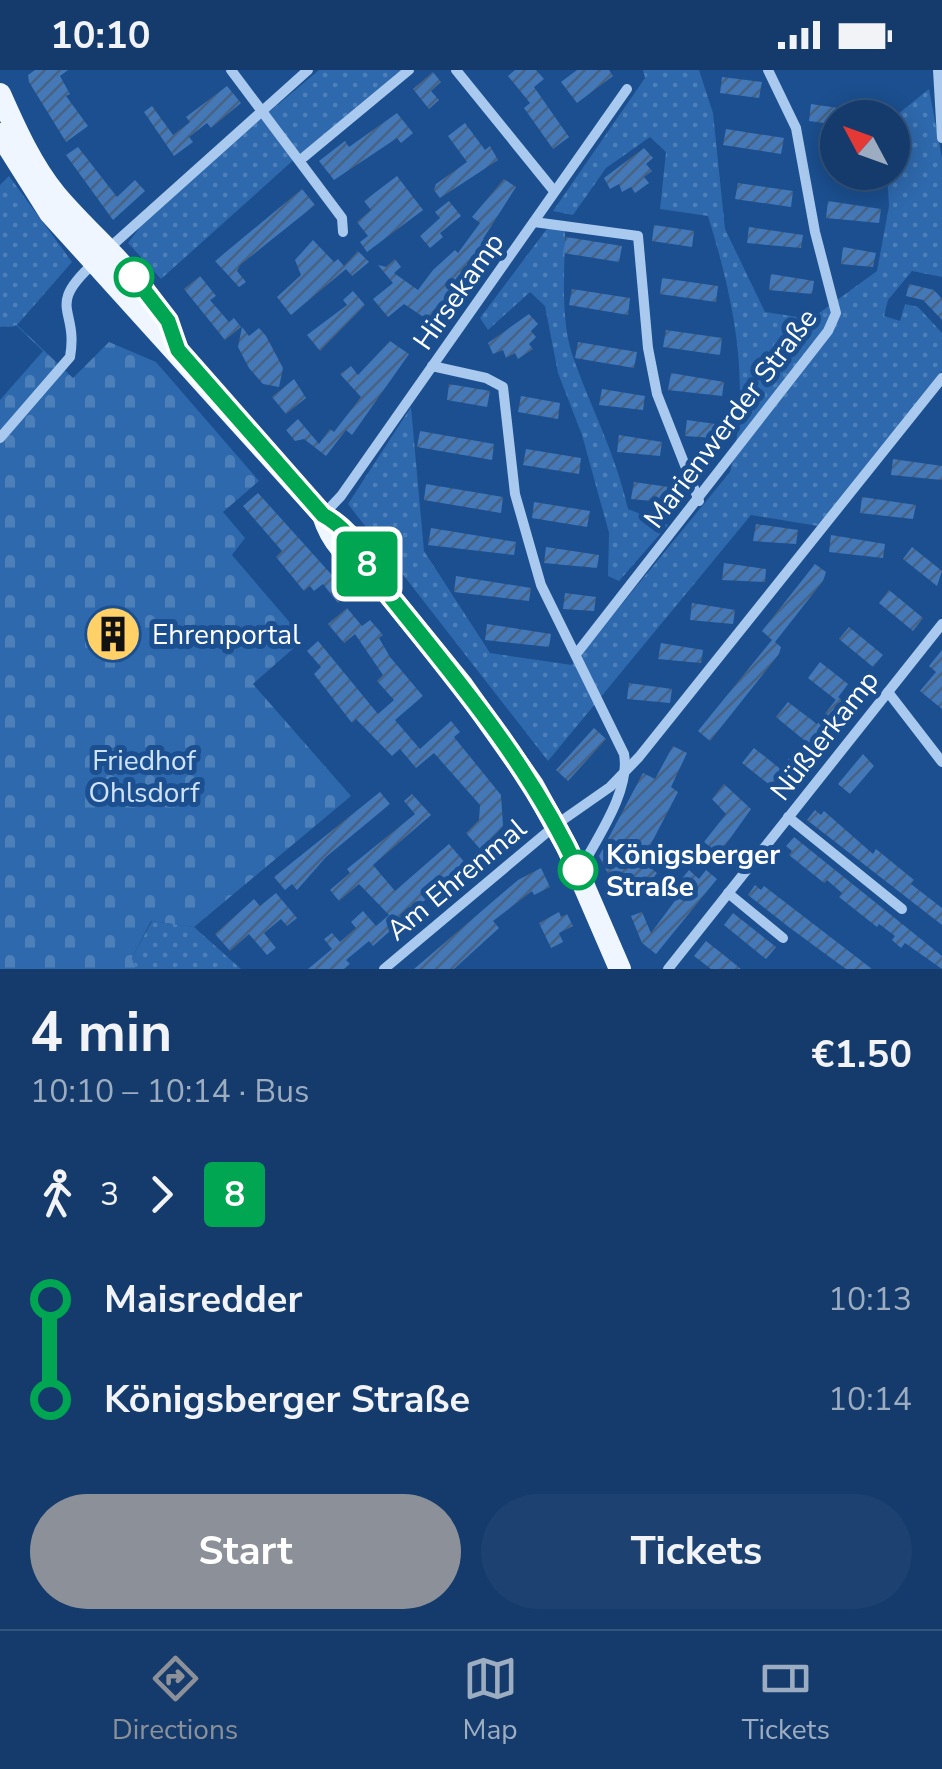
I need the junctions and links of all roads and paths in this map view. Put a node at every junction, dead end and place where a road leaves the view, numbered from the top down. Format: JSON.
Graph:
{"nodes":[{"id":1,"x":231,"y":70,"type":"edge"},
{"id":2,"x":308,"y":70,"type":"edge"},
{"id":3,"x":408,"y":70,"type":"edge"},
{"id":4,"x":456,"y":70,"type":"edge"},
{"id":5,"x":768,"y":70,"type":"edge"},
{"id":6,"x":938,"y":70,"type":"edge"},
{"id":7,"x":627,"y":90,"type":"dead end"},
{"id":8,"x":0,"y":94,"type":"edge"},
{"id":9,"x":260,"y":110,"type":"junction"},
{"id":10,"x":0,"y":134,"type":"edge"},
{"id":11,"x":942,"y":138,"type":"edge"},
{"id":12,"x":304,"y":157,"type":"dead end"},
{"id":13,"x":554,"y":190,"type":"junction"},
{"id":14,"x":534,"y":222,"type":"junction"},
{"id":15,"x":343,"y":232,"type":"dead end"},
{"id":16,"x":101,"y":256,"type":"junction"},
{"id":17,"x":432,"y":366,"type":"junction"},
{"id":18,"x":942,"y":378,"type":"edge"},
{"id":19,"x":0,"y":438,"type":"edge"},
{"id":20,"x":699,"y":502,"type":"junction"},
{"id":21,"x":323,"y":515,"type":"junction"},
{"id":22,"x":942,"y":624,"type":"edge"},
{"id":23,"x":577,"y":653,"type":"junction"},
{"id":24,"x":888,"y":692,"type":"junction"},
{"id":25,"x":942,"y":762,"type":"edge"},
{"id":26,"x":626,"y":772,"type":"junction"},
{"id":27,"x":788,"y":818,"type":"junction"},
{"id":28,"x":557,"y":824,"type":"junction"},
{"id":29,"x":579,"y":873,"type":"junction"},
{"id":30,"x":728,"y":893,"type":"junction"},
{"id":31,"x":902,"y":909,"type":"dead end"},
{"id":32,"x":783,"y":938,"type":"dead end"},
{"id":33,"x":384,"y":969,"type":"edge"},
{"id":34,"x":620,"y":969,"type":"edge"},
{"id":35,"x":668,"y":969,"type":"edge"}],
"edges":[{"from":1,"to":9,"type":"street"},
{"from":2,"to":9,"type":"street"},
{"from":3,"to":12,"type":"street"},
{"from":4,"to":13,"type":"street"},
{"from":5,"to":20,"type":"street","name":"Marienwerder Straße"},
{"from":6,"to":11,"type":"street"},
{"from":7,"to":13,"type":"street","name":"Hirsekamp"},
{"from":8,"to":16,"type":"main road"},
{"from":9,"to":15,"type":"street"},
{"from":9,"to":16,"type":"street"},
{"from":10,"to":16,"type":"main road"},
{"from":13,"to":14,"type":"street","name":"Hirsekamp"},
{"from":14,"to":17,"type":"street","name":"Hirsekamp"},
{"from":14,"to":20,"type":"street"},
{"from":16,"to":19,"type":"street"},
{"from":16,"to":21,"type":"main road"},
{"from":17,"to":21,"type":"street","name":"Hirsekamp"},
{"from":17,"to":23,"type":"street"},
{"from":18,"to":26,"type":"street"},
{"from":20,"to":23,"type":"street","name":"Marienwerder Straße"},
{"from":21,"to":28,"type":"main road"},
{"from":22,"to":24,"type":"street","name":"Nüßlerkamp"},
{"from":23,"to":26,"type":"street"},
{"from":24,"to":25,"type":"street"},
{"from":24,"to":27,"type":"street","name":"Nüßlerkamp"},
{"from":26,"to":28,"type":"street"},
{"from":26,"to":29,"type":"street"},
{"from":27,"to":30,"type":"street","name":"Nüßlerkamp"},
{"from":27,"to":31,"type":"street"},
{"from":28,"to":29,"type":"main road"},
{"from":28,"to":33,"type":"street","name":"Am Ehrenmal"},
{"from":29,"to":34,"type":"main road"},
{"from":30,"to":32,"type":"street"},
{"from":30,"to":35,"type":"street","name":"Nüßlerkamp"}]}
